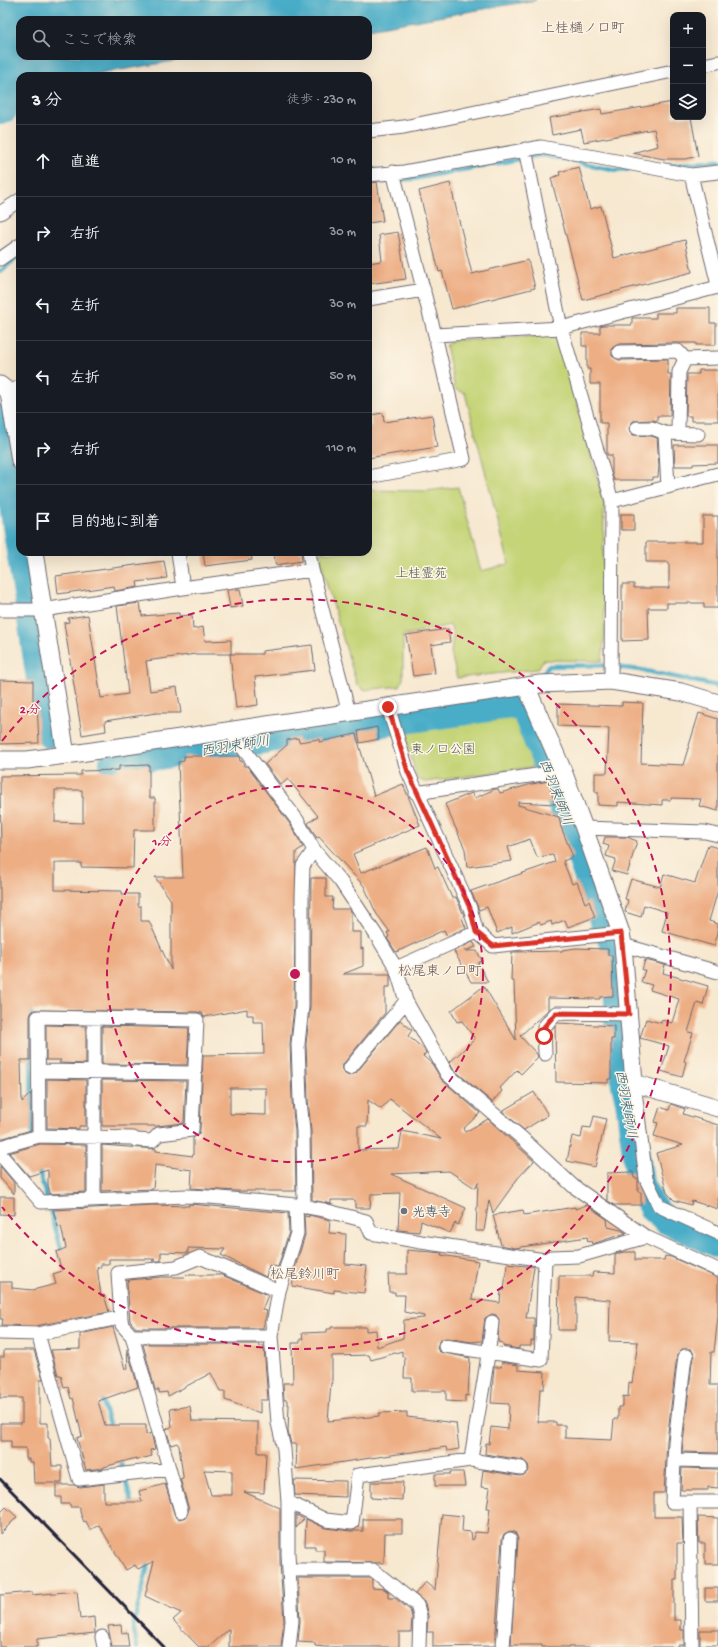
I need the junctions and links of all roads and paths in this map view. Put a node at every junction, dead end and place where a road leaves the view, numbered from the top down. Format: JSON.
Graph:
{"nodes":[{"id":1,"x":718,"y":62,"type":"edge"},
{"id":2,"x":706,"y":64,"type":"edge"},
{"id":3,"x":670,"y":72,"type":"edge"},
{"id":4,"x":372,"y":131,"type":"edge"},
{"id":5,"x":525,"y":149,"type":"junction"},
{"id":6,"x":393,"y":172,"type":"junction"},
{"id":7,"x":718,"y":172,"type":"edge"},
{"id":8,"x":372,"y":175,"type":"edge"},
{"id":9,"x":691,"y":175,"type":"junction"},
{"id":10,"x":16,"y":203,"type":"edge"},
{"id":11,"x":0,"y":213,"type":"edge"},
{"id":12,"x":16,"y":247,"type":"edge"},
{"id":13,"x":0,"y":259,"type":"edge"},
{"id":14,"x":718,"y":286,"type":"edge"},
{"id":15,"x":424,"y":290,"type":"junction"},
{"id":16,"x":372,"y":298,"type":"edge"},
{"id":17,"x":561,"y":328,"type":"junction"},
{"id":18,"x":435,"y":334,"type":"junction"},
{"id":19,"x":619,"y":352,"type":"dead end"},
{"id":20,"x":718,"y":358,"type":"edge"},
{"id":21,"x":684,"y":359,"type":"junction"},
{"id":22,"x":10,"y":388,"type":"edge"},
{"id":23,"x":637,"y":428,"type":"dead end"},
{"id":24,"x":16,"y":432,"type":"edge"},
{"id":25,"x":672,"y":433,"type":"junction"},
{"id":26,"x":698,"y":434,"type":"dead end"},
{"id":27,"x":718,"y":474,"type":"edge"},
{"id":28,"x":372,"y":476,"type":"edge"},
{"id":29,"x":668,"y":487,"type":"junction"},
{"id":30,"x":612,"y":501,"type":"junction"},
{"id":31,"x":34,"y":556,"type":"edge"},
{"id":32,"x":179,"y":556,"type":"edge"},
{"id":33,"x":310,"y":556,"type":"edge"},
{"id":34,"x":312,"y":570,"type":"junction"},
{"id":35,"x":184,"y":588,"type":"junction"},
{"id":36,"x":0,"y":610,"type":"edge"},
{"id":37,"x":33,"y":610,"type":"junction"},
{"id":38,"x":611,"y":672,"type":"junction"},
{"id":39,"x":526,"y":686,"type":"junction"},
{"id":40,"x":718,"y":703,"type":"edge"},
{"id":41,"x":349,"y":713,"type":"junction"},
{"id":42,"x":391,"y":717,"type":"junction"},
{"id":43,"x":237,"y":740,"type":"junction"},
{"id":44,"x":66,"y":755,"type":"junction"},
{"id":45,"x":0,"y":760,"type":"edge"},
{"id":46,"x":555,"y":772,"type":"junction"},
{"id":47,"x":416,"y":793,"type":"junction"},
{"id":48,"x":584,"y":828,"type":"junction"},
{"id":49,"x":718,"y":835,"type":"edge"},
{"id":50,"x":314,"y":850,"type":"junction"},
{"id":51,"x":476,"y":932,"type":"junction"},
{"id":52,"x":616,"y":936,"type":"junction"},
{"id":53,"x":396,"y":968,"type":"junction"},
{"id":54,"x":718,"y":972,"type":"edge"},
{"id":55,"x":406,"y":1001,"type":"junction"},
{"id":56,"x":622,"y":1014,"type":"junction"},
{"id":57,"x":94,"y":1019,"type":"junction"},
{"id":58,"x":545,"y":1054,"type":"dead end"},
{"id":59,"x":350,"y":1068,"type":"dead end"},
{"id":60,"x":39,"y":1071,"type":"junction"},
{"id":61,"x":94,"y":1071,"type":"junction"},
{"id":62,"x":194,"y":1073,"type":"junction"},
{"id":63,"x":634,"y":1083,"type":"junction"},
{"id":64,"x":718,"y":1108,"type":"edge"},
{"id":65,"x":39,"y":1136,"type":"junction"},
{"id":66,"x":95,"y":1136,"type":"junction"},
{"id":67,"x":0,"y":1147,"type":"edge"},
{"id":68,"x":0,"y":1154,"type":"edge"},
{"id":69,"x":94,"y":1199,"type":"junction"},
{"id":70,"x":300,"y":1206,"type":"junction"},
{"id":71,"x":718,"y":1233,"type":"edge"},
{"id":72,"x":646,"y":1237,"type":"junction"},
{"id":73,"x":545,"y":1260,"type":"junction"},
{"id":74,"x":718,"y":1270,"type":"edge"},
{"id":75,"x":279,"y":1291,"type":"junction"},
{"id":76,"x":121,"y":1319,"type":"junction"},
{"id":77,"x":492,"y":1322,"type":"dead end"},
{"id":78,"x":0,"y":1333,"type":"edge"},
{"id":79,"x":38,"y":1334,"type":"junction"},
{"id":80,"x":132,"y":1336,"type":"junction"},
{"id":81,"x":271,"y":1336,"type":"junction"},
{"id":82,"x":445,"y":1346,"type":"dead end"},
{"id":83,"x":489,"y":1352,"type":"junction"},
{"id":84,"x":687,"y":1356,"type":"dead end"},
{"id":85,"x":471,"y":1460,"type":"junction"},
{"id":86,"x":674,"y":1460,"type":"junction"},
{"id":87,"x":718,"y":1461,"type":"edge"},
{"id":88,"x":521,"y":1468,"type":"dead end"},
{"id":89,"x":169,"y":1469,"type":"junction"},
{"id":90,"x":288,"y":1502,"type":"junction"},
{"id":91,"x":690,"y":1502,"type":"junction"},
{"id":92,"x":718,"y":1502,"type":"edge"},
{"id":93,"x":181,"y":1511,"type":"dead end"},
{"id":94,"x":510,"y":1539,"type":"dead end"},
{"id":95,"x":290,"y":1570,"type":"junction"},
{"id":96,"x":289,"y":1647,"type":"edge"},
{"id":97,"x":419,"y":1647,"type":"edge"},
{"id":98,"x":503,"y":1647,"type":"edge"},
{"id":99,"x":692,"y":1647,"type":"edge"}],
"edges":[{"from":1,"to":2,"type":"street"},
{"from":3,"to":4,"type":"street"},
{"from":5,"to":6,"type":"street"},
{"from":5,"to":9,"type":"street"},
{"from":5,"to":17,"type":"street"},
{"from":6,"to":8,"type":"street"},
{"from":6,"to":15,"type":"street"},
{"from":7,"to":9,"type":"street"},
{"from":9,"to":14,"type":"street"},
{"from":10,"to":11,"type":"street"},
{"from":12,"to":13,"type":"street"},
{"from":14,"to":17,"type":"street"},
{"from":15,"to":16,"type":"street"},
{"from":15,"to":18,"type":"street"},
{"from":17,"to":18,"type":"street"},
{"from":17,"to":30,"type":"street"},
{"from":18,"to":28,"type":"street"},
{"from":19,"to":21,"type":"street"},
{"from":20,"to":21,"type":"street"},
{"from":21,"to":25,"type":"street"},
{"from":22,"to":24,"type":"street"},
{"from":23,"to":25,"type":"street"},
{"from":25,"to":26,"type":"street"},
{"from":25,"to":29,"type":"street"},
{"from":27,"to":29,"type":"street"},
{"from":29,"to":30,"type":"street"},
{"from":30,"to":38,"type":"street"},
{"from":31,"to":37,"type":"street"},
{"from":32,"to":35,"type":"street"},
{"from":33,"to":34,"type":"street"},
{"from":34,"to":35,"type":"street"},
{"from":34,"to":41,"type":"street"},
{"from":35,"to":37,"type":"street"},
{"from":36,"to":37,"type":"street"},
{"from":37,"to":44,"type":"street"},
{"from":38,"to":39,"type":"street"},
{"from":38,"to":40,"type":"street"},
{"from":39,"to":42,"type":"street"},
{"from":39,"to":46,"type":"street"},
{"from":41,"to":42,"type":"street"},
{"from":41,"to":43,"type":"street"},
{"from":42,"to":47,"type":"street"},
{"from":43,"to":44,"type":"street"},
{"from":43,"to":50,"type":"street"},
{"from":44,"to":45,"type":"street"},
{"from":46,"to":47,"type":"street"},
{"from":46,"to":48,"type":"street"},
{"from":47,"to":51,"type":"street"},
{"from":48,"to":49,"type":"street"},
{"from":48,"to":52,"type":"street"},
{"from":50,"to":53,"type":"street"},
{"from":50,"to":70,"type":"street"},
{"from":51,"to":52,"type":"street"},
{"from":51,"to":53,"type":"street"},
{"from":52,"to":54,"type":"street"},
{"from":52,"to":56,"type":"street"},
{"from":53,"to":55,"type":"street"},
{"from":55,"to":59,"type":"street"},
{"from":55,"to":72,"type":"street"},
{"from":56,"to":58,"type":"street"},
{"from":56,"to":63,"type":"street"},
{"from":57,"to":60,"type":"street"},
{"from":57,"to":61,"type":"street"},
{"from":57,"to":62,"type":"street"},
{"from":60,"to":61,"type":"street"},
{"from":60,"to":65,"type":"street"},
{"from":61,"to":62,"type":"street"},
{"from":61,"to":66,"type":"street"},
{"from":62,"to":66,"type":"street"},
{"from":63,"to":64,"type":"street"},
{"from":63,"to":71,"type":"street"},
{"from":65,"to":66,"type":"street"},
{"from":65,"to":67,"type":"street"},
{"from":66,"to":69,"type":"street"},
{"from":68,"to":69,"type":"street"},
{"from":69,"to":70,"type":"street"},
{"from":70,"to":73,"type":"street"},
{"from":70,"to":75,"type":"street"},
{"from":72,"to":73,"type":"street"},
{"from":72,"to":74,"type":"street"},
{"from":73,"to":83,"type":"street"},
{"from":75,"to":76,"type":"street"},
{"from":75,"to":81,"type":"street"},
{"from":76,"to":79,"type":"street"},
{"from":76,"to":80,"type":"street"},
{"from":77,"to":83,"type":"street"},
{"from":78,"to":79,"type":"street"},
{"from":79,"to":89,"type":"street"},
{"from":80,"to":81,"type":"street"},
{"from":80,"to":89,"type":"street"},
{"from":81,"to":90,"type":"street"},
{"from":82,"to":83,"type":"street"},
{"from":83,"to":85,"type":"street"},
{"from":84,"to":86,"type":"street"},
{"from":85,"to":88,"type":"street"},
{"from":85,"to":90,"type":"street"},
{"from":86,"to":87,"type":"street"},
{"from":86,"to":91,"type":"street"},
{"from":89,"to":93,"type":"street"},
{"from":90,"to":95,"type":"street"},
{"from":91,"to":92,"type":"street"},
{"from":91,"to":99,"type":"street"},
{"from":94,"to":98,"type":"street"},
{"from":95,"to":96,"type":"street"},
{"from":95,"to":97,"type":"street"}]}
